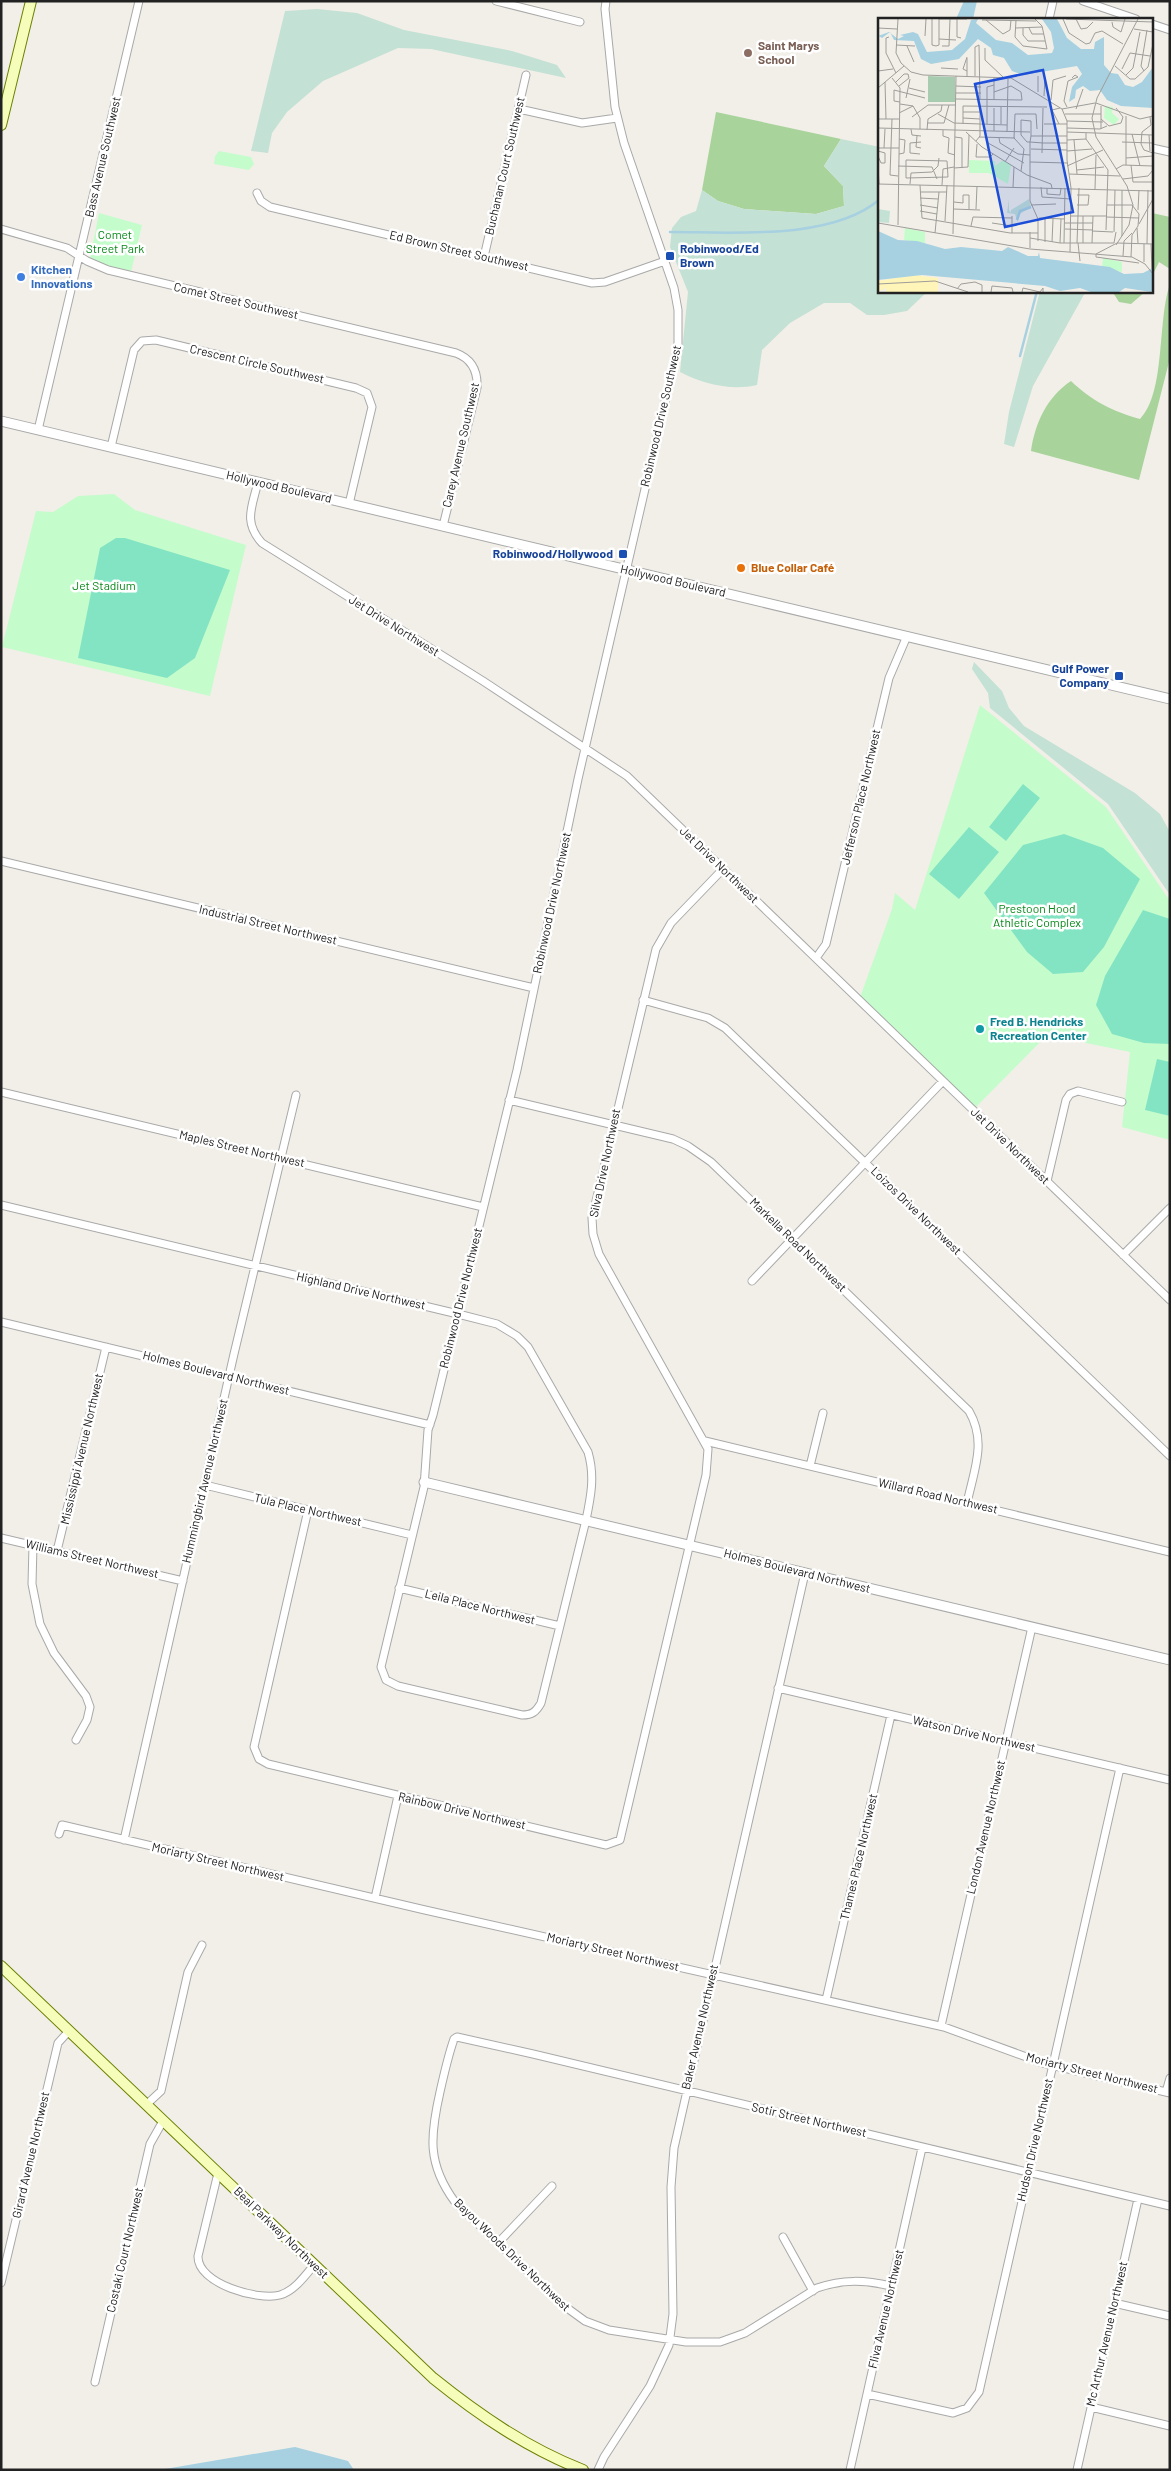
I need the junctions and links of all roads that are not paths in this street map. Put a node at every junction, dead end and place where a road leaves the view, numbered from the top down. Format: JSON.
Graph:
{"nodes":[{"id":1,"x":31,"y":1,"type":"edge"},
{"id":2,"x":140,"y":1,"type":"edge"},
{"id":3,"x":496,"y":1,"type":"edge"},
{"id":4,"x":606,"y":1,"type":"edge"},
{"id":5,"x":1053,"y":1,"type":"edge"},
{"id":6,"x":1083,"y":1,"type":"edge"},
{"id":7,"x":1049,"y":18,"type":"edge"},
{"id":8,"x":1133,"y":18,"type":"edge"},
{"id":9,"x":580,"y":22,"type":"dead end"},
{"id":10,"x":1154,"y":25,"type":"edge"},
{"id":11,"x":1170,"y":30,"type":"edge"},
{"id":12,"x":526,"y":75,"type":"dead end"},
{"id":13,"x":519,"y":108,"type":"junction"},
{"id":14,"x":617,"y":118,"type":"junction"},
{"id":15,"x":1,"y":125,"type":"edge"},
{"id":16,"x":1154,"y":148,"type":"edge"},
{"id":17,"x":1170,"y":152,"type":"edge"},
{"id":18,"x":257,"y":193,"type":"dead end"},
{"id":19,"x":1,"y":229,"type":"edge"},
{"id":20,"x":80,"y":256,"type":"junction"},
{"id":21,"x":484,"y":257,"type":"junction"},
{"id":22,"x":665,"y":260,"type":"junction"},
{"id":23,"x":473,"y":365,"type":"joint"},
{"id":24,"x":1,"y":421,"type":"edge"},
{"id":25,"x":38,"y":430,"type":"junction"},
{"id":26,"x":111,"y":447,"type":"junction"},
{"id":27,"x":258,"y":482,"type":"junction"},
{"id":28,"x":350,"y":504,"type":"junction"},
{"id":29,"x":443,"y":526,"type":"junction"},
{"id":30,"x":626,"y":570,"type":"junction"},
{"id":31,"x":907,"y":636,"type":"junction"},
{"id":32,"x":1170,"y":699,"type":"edge"},
{"id":33,"x":585,"y":747,"type":"junction"},
{"id":34,"x":1,"y":862,"type":"edge"},
{"id":35,"x":723,"y":868,"type":"junction"},
{"id":36,"x":816,"y":958,"type":"junction"},
{"id":37,"x":534,"y":988,"type":"junction"},
{"id":38,"x":643,"y":1000,"type":"junction"},
{"id":39,"x":943,"y":1081,"type":"junction"},
{"id":40,"x":1,"y":1092,"type":"edge"},
{"id":41,"x":296,"y":1094,"type":"dead end"},
{"id":42,"x":510,"y":1100,"type":"junction"},
{"id":43,"x":1122,"y":1102,"type":"dead end"},
{"id":44,"x":613,"y":1125,"type":"junction"},
{"id":45,"x":281,"y":1158,"type":"junction"},
{"id":46,"x":866,"y":1162,"type":"junction"},
{"id":47,"x":1047,"y":1181,"type":"junction"},
{"id":48,"x":1,"y":1205,"type":"edge"},
{"id":49,"x":483,"y":1207,"type":"junction"},
{"id":50,"x":1170,"y":1208,"type":"edge"},
{"id":51,"x":792,"y":1239,"type":"junction"},
{"id":52,"x":1123,"y":1255,"type":"junction"},
{"id":53,"x":255,"y":1266,"type":"junction"},
{"id":54,"x":752,"y":1281,"type":"dead end"},
{"id":55,"x":1170,"y":1300,"type":"edge"},
{"id":56,"x":458,"y":1314,"type":"junction"},
{"id":57,"x":1,"y":1322,"type":"edge"},
{"id":58,"x":106,"y":1347,"type":"junction"},
{"id":59,"x":229,"y":1376,"type":"junction"},
{"id":60,"x":823,"y":1414,"type":"dead end"},
{"id":61,"x":430,"y":1425,"type":"junction"},
{"id":62,"x":705,"y":1442,"type":"junction"},
{"id":63,"x":1170,"y":1456,"type":"edge"},
{"id":64,"x":810,"y":1466,"type":"junction"},
{"id":65,"x":424,"y":1482,"type":"junction"},
{"id":66,"x":204,"y":1485,"type":"junction"},
{"id":67,"x":967,"y":1503,"type":"junction"},
{"id":68,"x":308,"y":1510,"type":"junction"},
{"id":69,"x":586,"y":1520,"type":"junction"},
{"id":70,"x":412,"y":1535,"type":"junction"},
{"id":71,"x":1,"y":1538,"type":"edge"},
{"id":72,"x":33,"y":1545,"type":"junction"},
{"id":73,"x":689,"y":1545,"type":"junction"},
{"id":74,"x":57,"y":1551,"type":"junction"},
{"id":75,"x":1170,"y":1552,"type":"edge"},
{"id":76,"x":805,"y":1573,"type":"junction"},
{"id":77,"x":183,"y":1581,"type":"junction"},
{"id":78,"x":399,"y":1588,"type":"junction"},
{"id":79,"x":560,"y":1626,"type":"junction"},
{"id":80,"x":1032,"y":1628,"type":"junction"},
{"id":81,"x":1170,"y":1660,"type":"edge"},
{"id":82,"x":778,"y":1688,"type":"junction"},
{"id":83,"x":892,"y":1714,"type":"junction"},
{"id":84,"x":76,"y":1740,"type":"dead end"},
{"id":85,"x":1006,"y":1741,"type":"junction"},
{"id":86,"x":1120,"y":1768,"type":"junction"},
{"id":87,"x":1170,"y":1780,"type":"edge"},
{"id":88,"x":398,"y":1796,"type":"junction"},
{"id":89,"x":59,"y":1834,"type":"dead end"},
{"id":90,"x":124,"y":1840,"type":"junction"},
{"id":91,"x":375,"y":1898,"type":"junction"},
{"id":92,"x":202,"y":1946,"type":"dead end"},
{"id":93,"x":1,"y":1966,"type":"edge"},
{"id":94,"x":712,"y":1974,"type":"junction"},
{"id":95,"x":826,"y":2000,"type":"junction"},
{"id":96,"x":941,"y":2026,"type":"junction"},
{"id":97,"x":69,"y":2031,"type":"junction"},
{"id":98,"x":452,"y":2043,"type":"joint"},
{"id":99,"x":1052,"y":2065,"type":"junction"},
{"id":100,"x":1170,"y":2078,"type":"edge"},
{"id":101,"x":686,"y":2091,"type":"junction"},
{"id":102,"x":1168,"y":2093,"type":"edge"},
{"id":103,"x":146,"y":2105,"type":"junction"},
{"id":104,"x":163,"y":2121,"type":"junction"},
{"id":105,"x":922,"y":2148,"type":"junction"},
{"id":106,"x":218,"y":2173,"type":"junction"},
{"id":107,"x":1028,"y":2173,"type":"junction"},
{"id":108,"x":552,"y":2186,"type":"dead end"},
{"id":109,"x":1138,"y":2199,"type":"junction"},
{"id":110,"x":1170,"y":2206,"type":"edge"},
{"id":111,"x":783,"y":2237,"type":"dead end"},
{"id":112,"x":498,"y":2243,"type":"junction"},
{"id":113,"x":314,"y":2265,"type":"junction"},
{"id":114,"x":1,"y":2283,"type":"edge"},
{"id":115,"x":892,"y":2286,"type":"junction"},
{"id":116,"x":813,"y":2291,"type":"junction"},
{"id":117,"x":1114,"y":2303,"type":"junction"},
{"id":118,"x":1170,"y":2316,"type":"edge"},
{"id":119,"x":670,"y":2340,"type":"junction"},
{"id":120,"x":95,"y":2382,"type":"dead end"},
{"id":121,"x":867,"y":2394,"type":"junction"},
{"id":122,"x":1091,"y":2407,"type":"junction"},
{"id":123,"x":1170,"y":2426,"type":"edge"},
{"id":124,"x":583,"y":2470,"type":"edge"},
{"id":125,"x":598,"y":2470,"type":"edge"},
{"id":126,"x":850,"y":2470,"type":"edge"},
{"id":127,"x":1077,"y":2470,"type":"edge"}],
"edges":[{"from":1,"to":15,"type":"main road"},
{"from":2,"to":20,"type":"street","name":"Bass Avenue Southwest"},
{"from":3,"to":9,"type":"street"},
{"from":4,"to":14,"type":"street","name":"Robinwood Drive Southwest"},
{"from":5,"to":7,"type":"street"},
{"from":6,"to":8,"type":"street"},
{"from":10,"to":11,"type":"street"},
{"from":12,"to":13,"type":"street","name":"Buchanan Court Southwest"},
{"from":13,"to":14,"type":"street"},
{"from":13,"to":21,"type":"street","name":"Buchanan Court Southwest"},
{"from":14,"to":22,"type":"street","name":"Robinwood Drive Southwest"},
{"from":16,"to":17,"type":"street"},
{"from":18,"to":21,"type":"street","name":"Ed Brown Street Southwest"},
{"from":19,"to":20,"type":"street","name":"Comet Street Southwest"},
{"from":20,"to":23,"type":"street","name":"Comet Street Southwest"},
{"from":20,"to":25,"type":"street","name":"Bass Avenue Southwest"},
{"from":21,"to":22,"type":"street","name":"Ed Brown Street Southwest"},
{"from":22,"to":30,"type":"street","name":"Robinwood Drive Southwest"},
{"from":23,"to":29,"type":"street","name":"Carey Avenue Southwest"},
{"from":24,"to":25,"type":"street","name":"Hollywood Boulevard"},
{"from":25,"to":26,"type":"street","name":"Hollywood Boulevard"},
{"from":26,"to":27,"type":"street","name":"Hollywood Boulevard"},
{"from":26,"to":28,"type":"street","name":"Crescent Circle Southwest"},
{"from":27,"to":28,"type":"street","name":"Hollywood Boulevard"},
{"from":27,"to":33,"type":"street","name":"Jet Drive Northwest"},
{"from":28,"to":29,"type":"street","name":"Hollywood Boulevard"},
{"from":29,"to":30,"type":"street","name":"Hollywood Boulevard"},
{"from":30,"to":31,"type":"street","name":"Hollywood Boulevard"},
{"from":30,"to":33,"type":"street","name":"Robinwood Drive Northwest"},
{"from":31,"to":32,"type":"street","name":"Hollywood Boulevard"},
{"from":31,"to":36,"type":"street","name":"Jefferson Place Northwest"},
{"from":33,"to":35,"type":"street","name":"Jet Drive Northwest"},
{"from":33,"to":37,"type":"street","name":"Robinwood Drive Northwest"},
{"from":34,"to":37,"type":"street","name":"Industrial Street Northwest"},
{"from":35,"to":36,"type":"street","name":"Jet Drive Northwest"},
{"from":35,"to":38,"type":"street","name":"Silva Drive Northwest"},
{"from":36,"to":39,"type":"street","name":"Jet Drive Northwest"},
{"from":37,"to":42,"type":"street","name":"Robinwood Drive Northwest"},
{"from":38,"to":44,"type":"street","name":"Silva Drive Northwest"},
{"from":38,"to":46,"type":"street","name":"Loizos Drive Northwest"},
{"from":39,"to":46,"type":"street"},
{"from":39,"to":47,"type":"street","name":"Jet Drive Northwest"},
{"from":40,"to":45,"type":"street","name":"Maples Street Northwest"},
{"from":41,"to":45,"type":"street","name":"Hummingbird Avenue Northwest"},
{"from":42,"to":44,"type":"street","name":"Markella Road Northwest"},
{"from":42,"to":49,"type":"street","name":"Robinwood Drive Northwest"},
{"from":43,"to":47,"type":"street"},
{"from":44,"to":51,"type":"street","name":"Markella Road Northwest"},
{"from":44,"to":62,"type":"street","name":"Silva Drive Northwest"},
{"from":45,"to":49,"type":"street","name":"Maples Street Northwest"},
{"from":45,"to":53,"type":"street","name":"Hummingbird Avenue Northwest"},
{"from":46,"to":51,"type":"street"},
{"from":46,"to":63,"type":"street","name":"Loizos Drive Northwest"},
{"from":47,"to":52,"type":"street","name":"Jet Drive Northwest"},
{"from":48,"to":53,"type":"street","name":"Highland Drive Northwest"},
{"from":49,"to":56,"type":"street","name":"Robinwood Drive Northwest"},
{"from":50,"to":52,"type":"street"},
{"from":51,"to":54,"type":"street"},
{"from":51,"to":67,"type":"street","name":"Markella Road Northwest"},
{"from":52,"to":55,"type":"street","name":"Jet Drive Northwest"},
{"from":53,"to":56,"type":"street","name":"Highland Drive Northwest"},
{"from":53,"to":59,"type":"street","name":"Hummingbird Avenue Northwest"},
{"from":56,"to":61,"type":"street","name":"Robinwood Drive Northwest"},
{"from":56,"to":69,"type":"street","name":"Highland Drive Northwest"},
{"from":57,"to":58,"type":"street","name":"Holmes Boulevard Northwest"},
{"from":58,"to":59,"type":"street","name":"Holmes Boulevard Northwest"},
{"from":58,"to":74,"type":"street","name":"Mississippi Avenue Northwest"},
{"from":59,"to":61,"type":"street","name":"Holmes Boulevard Northwest"},
{"from":59,"to":66,"type":"street","name":"Hummingbird Avenue Northwest"},
{"from":60,"to":64,"type":"street"},
{"from":61,"to":65,"type":"street","name":"Robinwood Drive Northwest"},
{"from":62,"to":64,"type":"street","name":"Willard Road Northwest"},
{"from":62,"to":73,"type":"street","name":"Silva Drive Northwest"},
{"from":64,"to":67,"type":"street","name":"Willard Road Northwest"},
{"from":65,"to":69,"type":"street","name":"Holmes Boulevard Northwest"},
{"from":65,"to":70,"type":"street","name":"Robinwood Drive Northwest"},
{"from":66,"to":68,"type":"street","name":"Tula Place Northwest"},
{"from":66,"to":77,"type":"street","name":"Hummingbird Avenue Northwest"},
{"from":67,"to":75,"type":"street","name":"Willard Road Northwest"},
{"from":68,"to":70,"type":"street","name":"Tula Place Northwest"},
{"from":68,"to":88,"type":"street","name":"Rainbow Drive Northwest"},
{"from":69,"to":73,"type":"street","name":"Holmes Boulevard Northwest"},
{"from":69,"to":79,"type":"street","name":"Robinwood Drive Northwest"},
{"from":70,"to":78,"type":"street","name":"Robinwood Drive Northwest"},
{"from":71,"to":72,"type":"street","name":"Williams Street Northwest"},
{"from":72,"to":74,"type":"street","name":"Williams Street Northwest"},
{"from":72,"to":84,"type":"street"},
{"from":73,"to":76,"type":"street","name":"Holmes Boulevard Northwest"},
{"from":73,"to":88,"type":"street","name":"Rainbow Drive Northwest"},
{"from":74,"to":77,"type":"street","name":"Williams Street Northwest"},
{"from":76,"to":80,"type":"street","name":"Holmes Boulevard Northwest"},
{"from":76,"to":82,"type":"street","name":"Baker Avenue Northwest"},
{"from":77,"to":90,"type":"street","name":"Hummingbird Avenue Northwest"},
{"from":78,"to":79,"type":"street","name":"Leila Place Northwest"},
{"from":78,"to":79,"type":"street","name":"Robinwood Drive Northwest"},
{"from":80,"to":81,"type":"street","name":"Holmes Boulevard Northwest"},
{"from":80,"to":85,"type":"street","name":"London Avenue Northwest"},
{"from":82,"to":83,"type":"street","name":"Watson Drive Northwest"},
{"from":82,"to":94,"type":"street","name":"Baker Avenue Northwest"},
{"from":83,"to":85,"type":"street","name":"Watson Drive Northwest"},
{"from":83,"to":95,"type":"street","name":"Thames Place Northwest"},
{"from":85,"to":86,"type":"street","name":"Watson Drive Northwest"},
{"from":85,"to":96,"type":"street","name":"London Avenue Northwest"},
{"from":86,"to":87,"type":"street","name":"Watson Drive Northwest"},
{"from":86,"to":99,"type":"street","name":"Hudson Drive Northwest"},
{"from":88,"to":91,"type":"street"},
{"from":89,"to":90,"type":"street","name":"Moriarty Street Northwest"},
{"from":90,"to":91,"type":"street","name":"Moriarty Street Northwest"},
{"from":91,"to":94,"type":"street","name":"Moriarty Street Northwest"},
{"from":92,"to":103,"type":"street"},
{"from":93,"to":97,"type":"main road","name":"Beal Parkway Northwest"},
{"from":94,"to":95,"type":"street","name":"Moriarty Street Northwest"},
{"from":94,"to":101,"type":"street","name":"Baker Avenue Northwest"},
{"from":95,"to":96,"type":"street","name":"Moriarty Street Northwest"},
{"from":96,"to":99,"type":"street","name":"Moriarty Street Northwest"},
{"from":97,"to":103,"type":"main road","name":"Beal Parkway Northwest"},
{"from":97,"to":114,"type":"street","name":"Girard Avenue Northwest"},
{"from":98,"to":101,"type":"street","name":"Sotir Street Northwest"},
{"from":98,"to":112,"type":"street","name":"Bayou Woods Drive Northwest"},
{"from":99,"to":102,"type":"street","name":"Moriarty Street Northwest"},
{"from":99,"to":107,"type":"street","name":"Hudson Drive Northwest"},
{"from":100,"to":102,"type":"street"},
{"from":101,"to":105,"type":"street","name":"Sotir Street Northwest"},
{"from":101,"to":119,"type":"street","name":"Baker Avenue Northwest"},
{"from":103,"to":104,"type":"main road","name":"Beal Parkway Northwest"},
{"from":104,"to":106,"type":"main road","name":"Beal Parkway Northwest"},
{"from":104,"to":120,"type":"street","name":"Costaki Court Northwest"},
{"from":105,"to":107,"type":"street","name":"Sotir Street Northwest"},
{"from":105,"to":115,"type":"street","name":"Fliva Avenue Northwest"},
{"from":106,"to":113,"type":"main road","name":"Beal Parkway Northwest"},
{"from":106,"to":113,"type":"street"},
{"from":107,"to":109,"type":"street","name":"Sotir Street Northwest"},
{"from":107,"to":121,"type":"street","name":"Hudson Drive Northwest"},
{"from":108,"to":112,"type":"street"},
{"from":109,"to":110,"type":"street","name":"Sotir Street Northwest"},
{"from":109,"to":117,"type":"street","name":"Mc Arthur Avenue Northwest"},
{"from":111,"to":116,"type":"street"},
{"from":112,"to":119,"type":"street","name":"Bayou Woods Drive Northwest"},
{"from":113,"to":124,"type":"main road","name":"Beal Parkway Northwest"},
{"from":115,"to":116,"type":"street","name":"Bayou Woods Drive Northwest"},
{"from":115,"to":121,"type":"street","name":"Fliva Avenue Northwest"},
{"from":116,"to":119,"type":"street","name":"Bayou Woods Drive Northwest"},
{"from":117,"to":118,"type":"street"},
{"from":117,"to":122,"type":"street","name":"Mc Arthur Avenue Northwest"},
{"from":119,"to":125,"type":"street","name":"Baker Avenue Northwest"},
{"from":121,"to":126,"type":"street","name":"Fliva Avenue Northwest"},
{"from":122,"to":123,"type":"street"},
{"from":122,"to":127,"type":"street","name":"Mc Arthur Avenue Northwest"}]}
